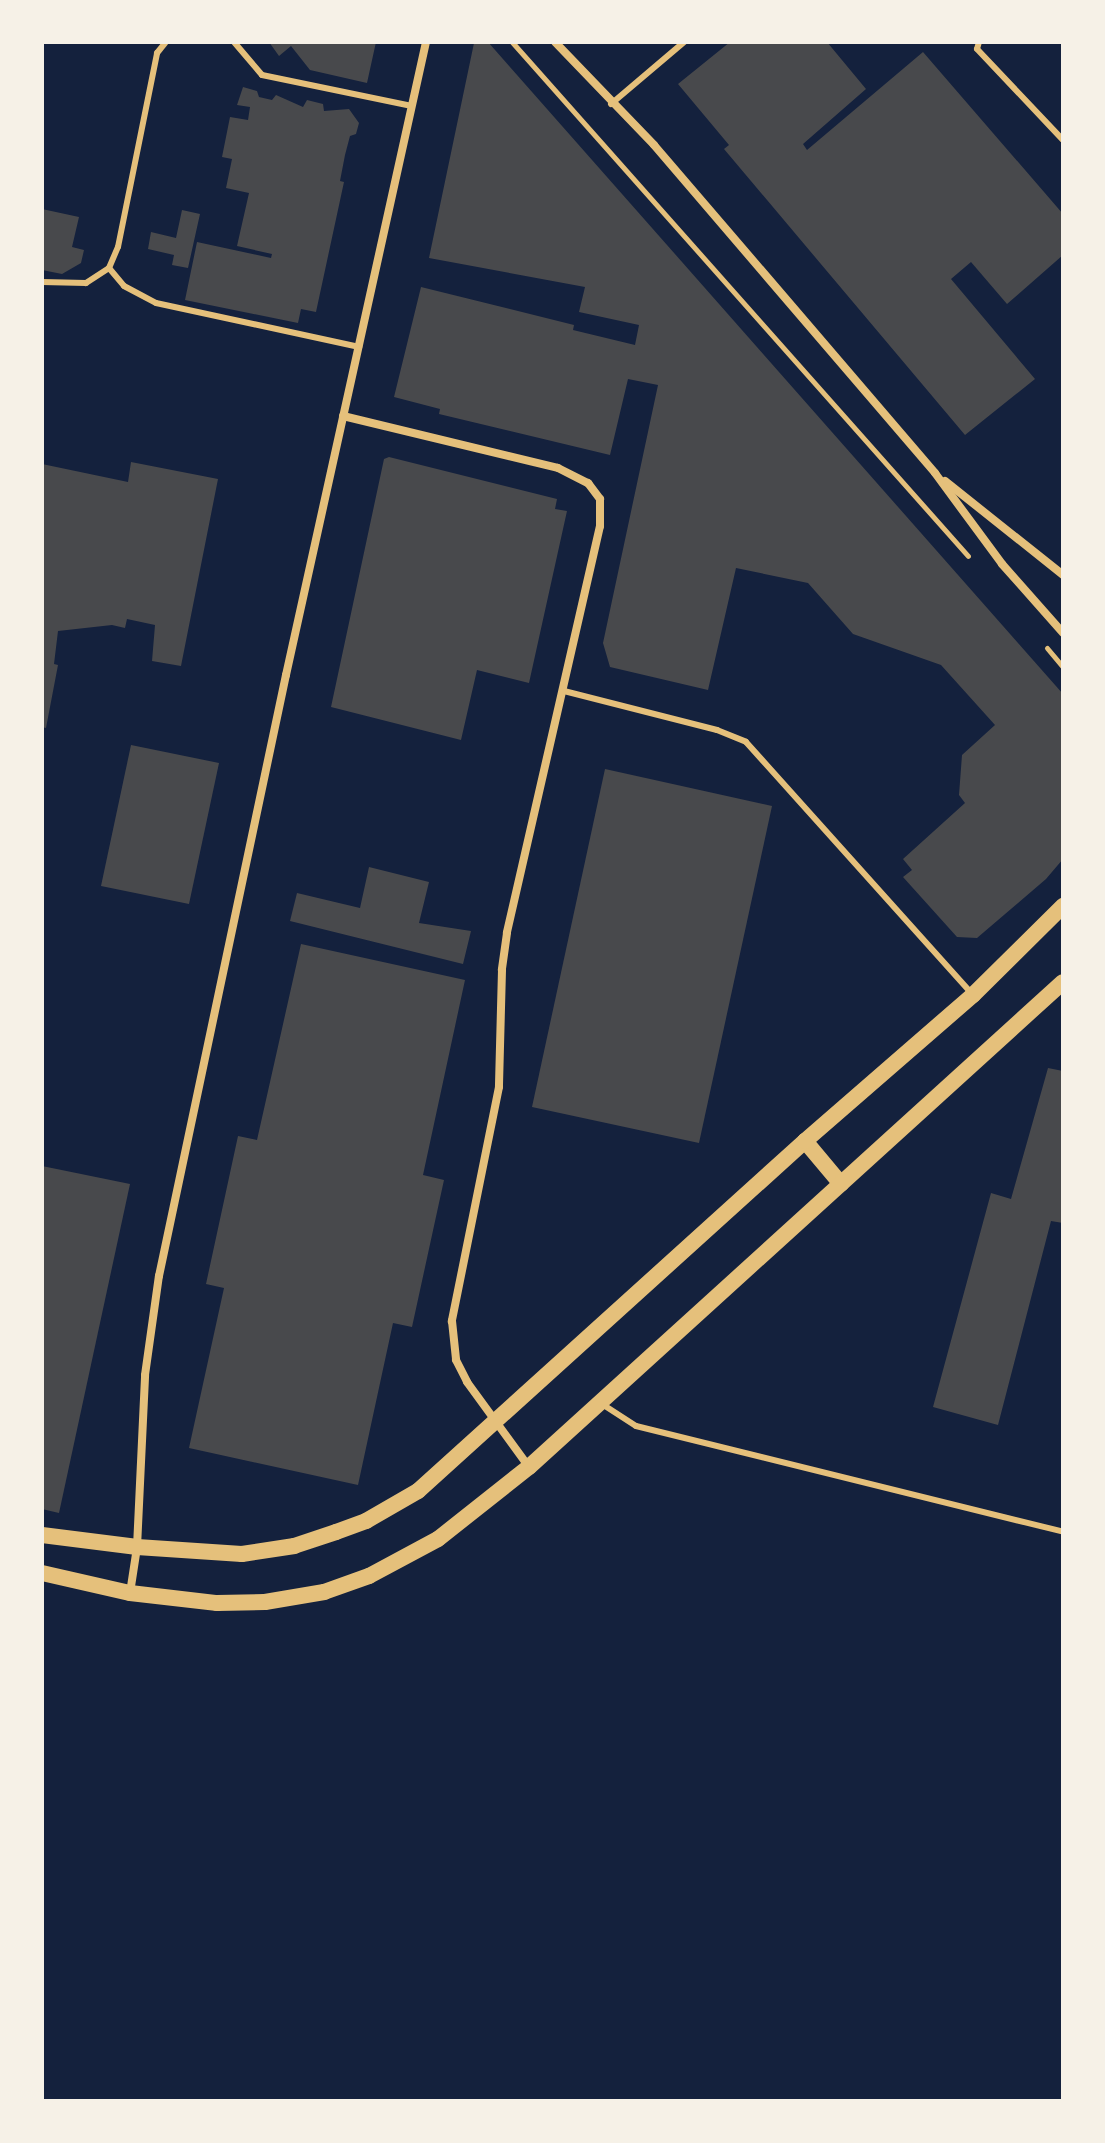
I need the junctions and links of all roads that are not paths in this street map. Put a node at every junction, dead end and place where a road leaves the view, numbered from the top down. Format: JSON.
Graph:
{"nodes":[{"id":1,"x":166,"y":42,"type":"edge"},
{"id":2,"x":234,"y":42,"type":"edge"},
{"id":3,"x":426,"y":42,"type":"edge"},
{"id":4,"x":555,"y":42,"type":"edge"},
{"id":5,"x":684,"y":42,"type":"edge"},
{"id":6,"x":979,"y":42,"type":"edge"},
{"id":7,"x":611,"y":104,"type":"junction"},
{"id":8,"x":412,"y":106,"type":"junction"},
{"id":9,"x":1063,"y":140,"type":"edge"},
{"id":10,"x":109,"y":268,"type":"junction"},
{"id":11,"x":42,"y":282,"type":"edge"},
{"id":12,"x":359,"y":347,"type":"junction"},
{"id":13,"x":343,"y":416,"type":"junction"},
{"id":14,"x":935,"y":473,"type":"junction"},
{"id":15,"x":1063,"y":575,"type":"edge"},
{"id":16,"x":1063,"y":633,"type":"edge"},
{"id":17,"x":564,"y":691,"type":"junction"},
{"id":18,"x":1063,"y":906,"type":"edge"},
{"id":19,"x":1063,"y":982,"type":"edge"},
{"id":20,"x":973,"y":995,"type":"junction"},
{"id":21,"x":805,"y":1141,"type":"junction"},
{"id":22,"x":841,"y":1184,"type":"junction"},
{"id":23,"x":599,"y":1402,"type":"junction"},
{"id":24,"x":495,"y":1420,"type":"junction"},
{"id":25,"x":529,"y":1467,"type":"junction"},
{"id":26,"x":1063,"y":1532,"type":"edge"},
{"id":27,"x":42,"y":1535,"type":"edge"},
{"id":28,"x":137,"y":1547,"type":"junction"},
{"id":29,"x":42,"y":1573,"type":"edge"},
{"id":30,"x":130,"y":1593,"type":"junction"}],
"edges":[{"from":1,"to":10,"type":"lane"},
{"from":2,"to":8,"type":"lane"},
{"from":3,"to":8,"type":"street"},
{"from":4,"to":7,"type":"street"},
{"from":5,"to":7,"type":"lane"},
{"from":6,"to":9,"type":"lane"},
{"from":7,"to":14,"type":"street"},
{"from":8,"to":12,"type":"street"},
{"from":10,"to":11,"type":"lane"},
{"from":10,"to":12,"type":"lane"},
{"from":12,"to":13,"type":"street"},
{"from":13,"to":17,"type":"street"},
{"from":13,"to":28,"type":"street"},
{"from":14,"to":15,"type":"street"},
{"from":14,"to":16,"type":"street"},
{"from":17,"to":20,"type":"lane"},
{"from":17,"to":24,"type":"street"},
{"from":18,"to":20,"type":"main road"},
{"from":19,"to":22,"type":"main road"},
{"from":20,"to":21,"type":"main road"},
{"from":21,"to":22,"type":"main road"},
{"from":21,"to":24,"type":"main road"},
{"from":22,"to":23,"type":"main road"},
{"from":23,"to":25,"type":"main road"},
{"from":23,"to":26,"type":"lane"},
{"from":24,"to":25,"type":"street"},
{"from":24,"to":28,"type":"main road"},
{"from":25,"to":30,"type":"main road"},
{"from":27,"to":28,"type":"main road"},
{"from":28,"to":30,"type":"street"},
{"from":29,"to":30,"type":"main road"}]}
